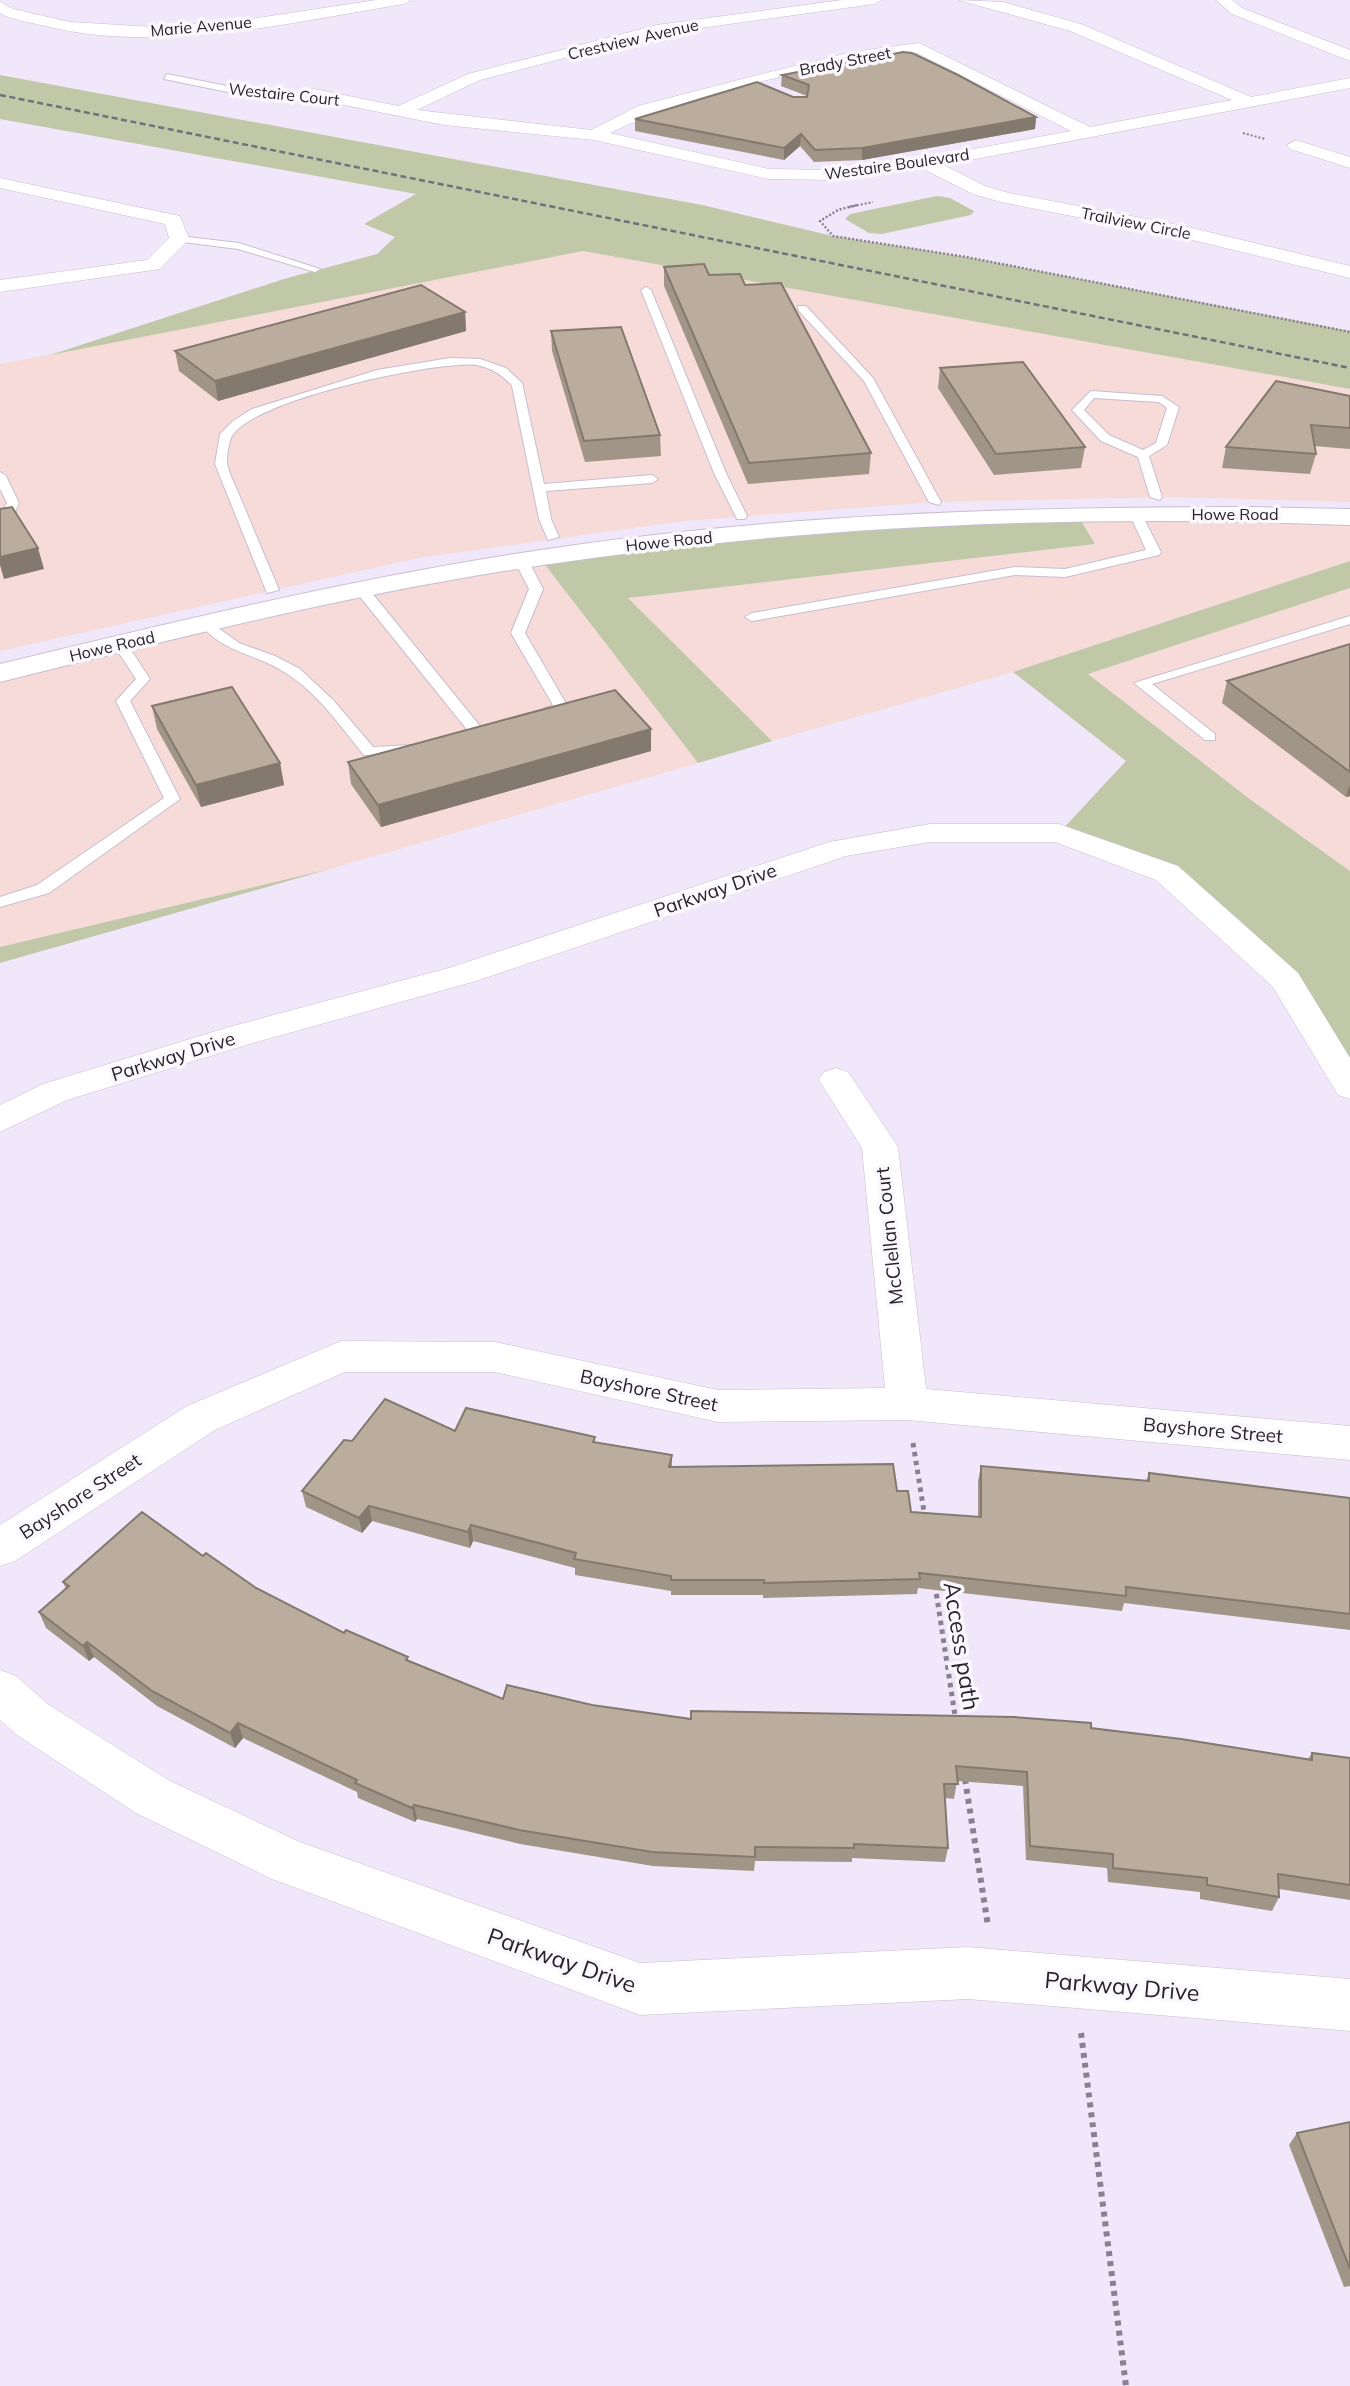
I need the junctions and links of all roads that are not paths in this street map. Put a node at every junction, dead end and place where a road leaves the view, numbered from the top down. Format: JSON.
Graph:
{"nodes":[{"id":1,"x":404,"y":0,"type":"edge"},
{"id":2,"x":874,"y":0,"type":"edge"},
{"id":3,"x":965,"y":0,"type":"edge"},
{"id":4,"x":1223,"y":0,"type":"edge"},
{"id":5,"x":0,"y":6,"type":"edge"},
{"id":6,"x":1350,"y":56,"type":"edge"},
{"id":7,"x":167,"y":77,"type":"dead end"},
{"id":8,"x":748,"y":82,"type":"junction"},
{"id":9,"x":1350,"y":83,"type":"edge"},
{"id":10,"x":314,"y":94,"type":"joint"},
{"id":11,"x":779,"y":94,"type":"edge"},
{"id":12,"x":1249,"y":102,"type":"junction"},
{"id":13,"x":401,"y":111,"type":"junction"},
{"id":14,"x":1087,"y":132,"type":"junction"},
{"id":15,"x":594,"y":135,"type":"junction"},
{"id":16,"x":1296,"y":145,"type":"road end"},
{"id":17,"x":926,"y":163,"type":"junction"},
{"id":18,"x":1350,"y":163,"type":"edge"},
{"id":19,"x":0,"y":183,"type":"edge"},
{"id":20,"x":176,"y":229,"type":"junction"},
{"id":21,"x":315,"y":269,"type":"dead end"},
{"id":22,"x":1350,"y":272,"type":"edge"},
{"id":23,"x":0,"y":286,"type":"edge"},
{"id":24,"x":646,"y":290,"type":"dead end"},
{"id":25,"x":802,"y":308,"type":"dead end"},
{"id":26,"x":1143,"y":455,"type":"junction"},
{"id":27,"x":0,"y":476,"type":"edge"},
{"id":28,"x":652,"y":480,"type":"dead end"},
{"id":29,"x":539,"y":488,"type":"junction"},
{"id":30,"x":1156,"y":497,"type":"junction"},
{"id":31,"x":935,"y":502,"type":"junction"},
{"id":32,"x":1350,"y":502,"type":"edge"},
{"id":33,"x":1136,"y":514,"type":"junction"},
{"id":34,"x":741,"y":516,"type":"junction"},
{"id":35,"x":1350,"y":517,"type":"edge"},
{"id":36,"x":0,"y":518,"type":"edge"},
{"id":37,"x":553,"y":537,"type":"junction"},
{"id":38,"x":521,"y":561,"type":"junction"},
{"id":39,"x":272,"y":590,"type":"junction"},
{"id":40,"x":362,"y":590,"type":"junction"},
{"id":41,"x":752,"y":617,"type":"dead end"},
{"id":42,"x":1350,"y":620,"type":"edge"},
{"id":43,"x":207,"y":624,"type":"junction"},
{"id":44,"x":120,"y":644,"type":"junction"},
{"id":45,"x":0,"y":651,"type":"edge"},
{"id":46,"x":0,"y":673,"type":"edge"},
{"id":47,"x":526,"y":718,"type":"edge"},
{"id":48,"x":1210,"y":737,"type":"dead end"},
{"id":49,"x":453,"y":741,"type":"edge"},
{"id":50,"x":427,"y":748,"type":"edge"},
{"id":51,"x":0,"y":902,"type":"edge"},
{"id":52,"x":836,"y":1080,"type":"dead end"},
{"id":53,"x":1350,"y":1087,"type":"edge"},
{"id":54,"x":0,"y":1120,"type":"edge"},
{"id":55,"x":907,"y":1404,"type":"junction"},
{"id":56,"x":1350,"y":1443,"type":"edge"},
{"id":57,"x":0,"y":1548,"type":"edge"},
{"id":58,"x":0,"y":1691,"type":"edge"},
{"id":59,"x":1350,"y":2006,"type":"edge"}],
"edges":[{"from":1,"to":5,"type":"street","name":"Marie Avenue"},
{"from":2,"to":13,"type":"street","name":"Crestview Avenue"},
{"from":3,"to":12,"type":"street"},
{"from":4,"to":6,"type":"street"},
{"from":7,"to":10,"type":"lane","name":"Westaire Court"},
{"from":8,"to":11,"type":"street"},
{"from":8,"to":14,"type":"street","name":"Brady Street"},
{"from":8,"to":15,"type":"street","name":"Brady Street"},
{"from":9,"to":12,"type":"street","name":"Westaire Boulevard"},
{"from":10,"to":13,"type":"street","name":"Westaire Court"},
{"from":12,"to":14,"type":"street","name":"Westaire Boulevard"},
{"from":13,"to":15,"type":"street","name":"Westaire Boulevard"},
{"from":14,"to":17,"type":"street","name":"Westaire Boulevard"},
{"from":15,"to":17,"type":"street","name":"Westaire Boulevard"},
{"from":16,"to":18,"type":"street"},
{"from":17,"to":22,"type":"street","name":"Trailview Circle"},
{"from":19,"to":20,"type":"street"},
{"from":20,"to":21,"type":"lane"},
{"from":20,"to":23,"type":"street"},
{"from":24,"to":34,"type":"lane"},
{"from":25,"to":31,"type":"lane"},
{"from":26,"to":26,"type":"lane"},
{"from":26,"to":30,"type":"lane"},
{"from":27,"to":36,"type":"lane"},
{"from":28,"to":29,"type":"lane"},
{"from":29,"to":37,"type":"lane"},
{"from":29,"to":39,"type":"lane"},
{"from":30,"to":31,"type":"street","name":"Howe Road"},
{"from":30,"to":32,"type":"street","name":"Howe Road"},
{"from":31,"to":34,"type":"street","name":"Howe Road"},
{"from":33,"to":35,"type":"street","name":"Howe Road"},
{"from":33,"to":38,"type":"street","name":"Howe Road"},
{"from":33,"to":41,"type":"lane"},
{"from":34,"to":37,"type":"street","name":"Howe Road"},
{"from":37,"to":39,"type":"street","name":"Howe Road"},
{"from":38,"to":40,"type":"street","name":"Howe Road"},
{"from":38,"to":47,"type":"lane"},
{"from":39,"to":45,"type":"street","name":"Howe Road"},
{"from":40,"to":43,"type":"street","name":"Howe Road"},
{"from":40,"to":49,"type":"lane"},
{"from":42,"to":48,"type":"lane"},
{"from":43,"to":44,"type":"street","name":"Howe Road"},
{"from":43,"to":50,"type":"lane"},
{"from":44,"to":46,"type":"street","name":"Howe Road"},
{"from":44,"to":51,"type":"lane"},
{"from":52,"to":55,"type":"street","name":"McClellan Court"},
{"from":53,"to":54,"type":"street","name":"Parkway Drive"},
{"from":55,"to":56,"type":"street","name":"Bayshore Street"},
{"from":55,"to":57,"type":"street","name":"Bayshore Street"},
{"from":58,"to":59,"type":"street","name":"Parkway Drive"}]}
